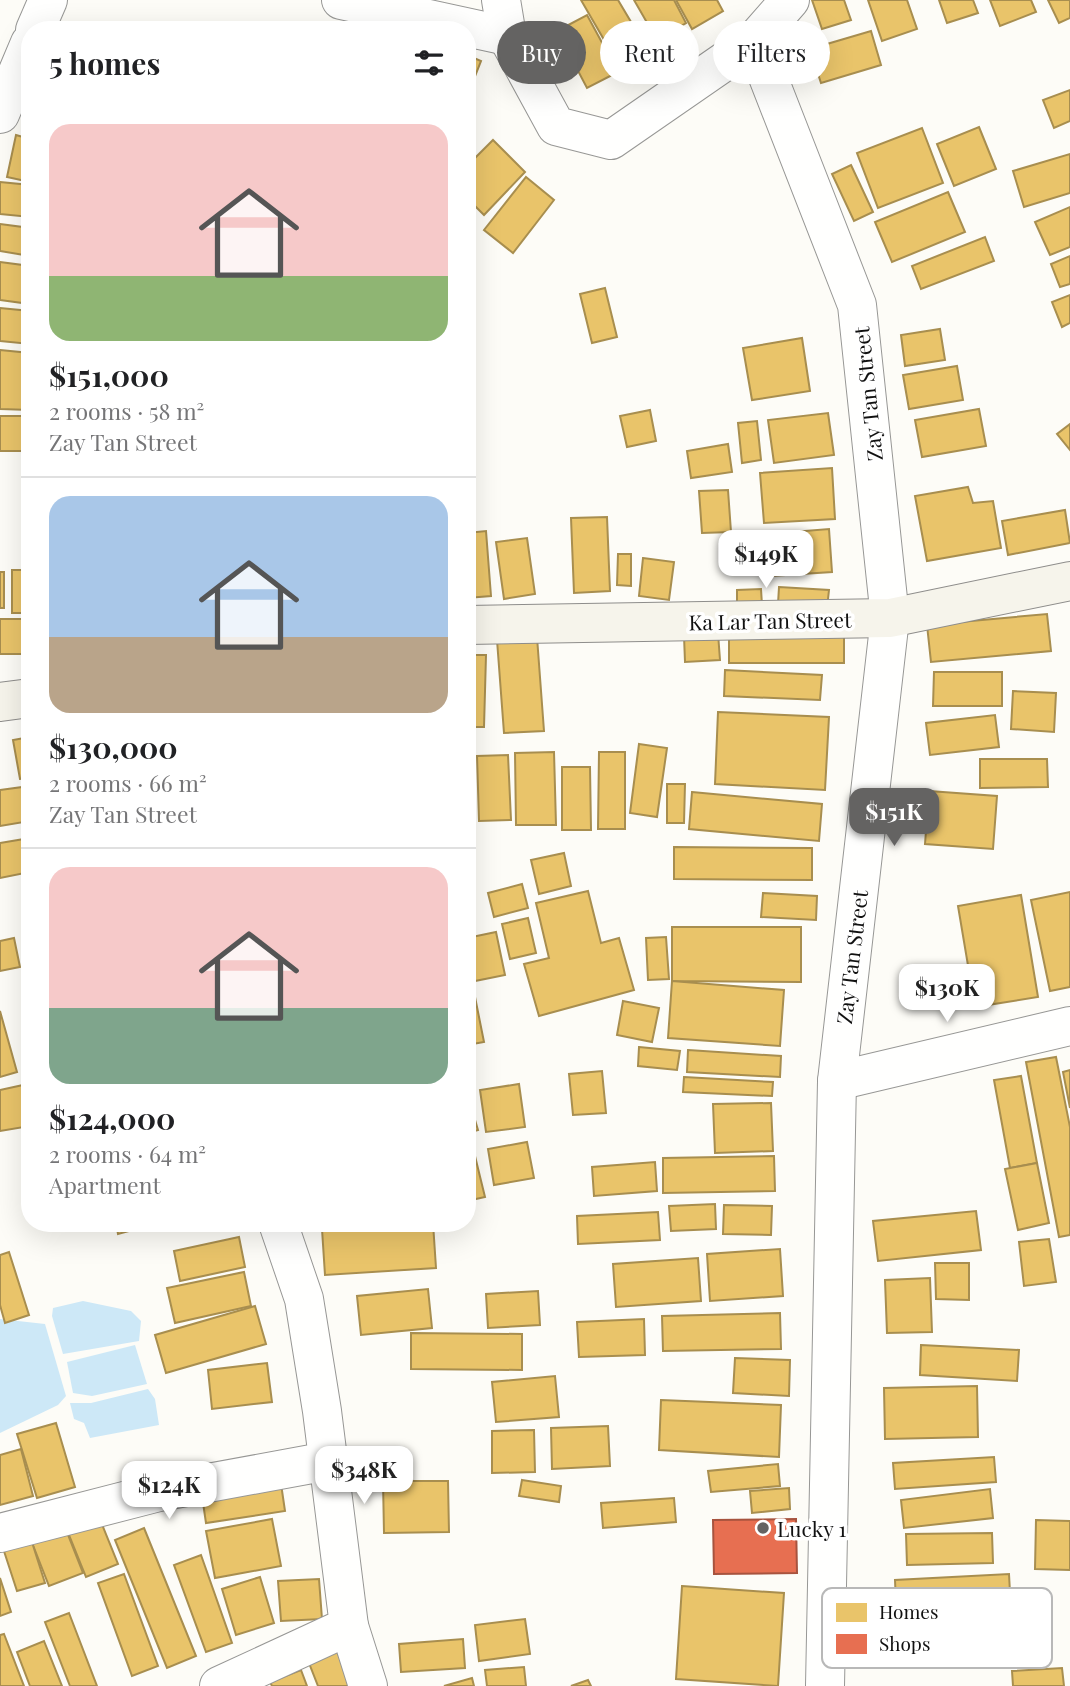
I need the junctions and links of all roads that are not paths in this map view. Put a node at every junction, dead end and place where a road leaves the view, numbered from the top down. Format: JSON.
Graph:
{"nodes":[{"id":1,"x":48,"y":0,"type":"edge"},
{"id":2,"x":341,"y":0,"type":"edge"},
{"id":3,"x":790,"y":0,"type":"edge"},
{"id":4,"x":504,"y":18,"type":"edge"},
{"id":5,"x":39,"y":21,"type":"edge"},
{"id":6,"x":772,"y":21,"type":"edge"},
{"id":7,"x":21,"y":64,"type":"edge"},
{"id":8,"x":713,"y":69,"type":"edge"},
{"id":9,"x":771,"y":84,"type":"edge"},
{"id":10,"x":0,"y":114,"type":"edge"},
{"id":11,"x":1070,"y":581,"type":"edge"},
{"id":12,"x":890,"y":618,"type":"junction"},
{"id":13,"x":476,"y":625,"type":"edge"},
{"id":14,"x":21,"y":699,"type":"edge"},
{"id":15,"x":0,"y":702,"type":"edge"},
{"id":16,"x":1070,"y":1026,"type":"edge"},
{"id":17,"x":837,"y":1081,"type":"junction"},
{"id":18,"x":281,"y":1232,"type":"edge"},
{"id":19,"x":328,"y":1461,"type":"junction"},
{"id":20,"x":0,"y":1533,"type":"edge"},
{"id":21,"x":827,"y":1588,"type":"edge"},
{"id":22,"x":349,"y":1626,"type":"junction"},
{"id":23,"x":825,"y":1668,"type":"edge"},
{"id":24,"x":219,"y":1686,"type":"edge"},
{"id":25,"x":368,"y":1686,"type":"edge"},
{"id":26,"x":825,"y":1686,"type":"edge"}],
"edges":[{"from":1,"to":5,"type":"street"},
{"from":2,"to":4,"type":"street"},
{"from":3,"to":6,"type":"street"},
{"from":4,"to":8,"type":"street"},
{"from":7,"to":10,"type":"street"},
{"from":9,"to":12,"type":"street","name":"Zay Tan Street"},
{"from":11,"to":12,"type":"street","name":"Ka Lar Tan Street"},
{"from":12,"to":13,"type":"street","name":"Ka Lar Tan Street"},
{"from":12,"to":17,"type":"street","name":"Zay Tan Street"},
{"from":14,"to":15,"type":"street"},
{"from":16,"to":17,"type":"street"},
{"from":17,"to":21,"type":"street","name":"Zay Tan Street"},
{"from":18,"to":19,"type":"street"},
{"from":19,"to":20,"type":"street"},
{"from":19,"to":22,"type":"street"},
{"from":22,"to":24,"type":"street"},
{"from":22,"to":25,"type":"street"},
{"from":23,"to":26,"type":"street","name":"Zay Tan Street"}]}
